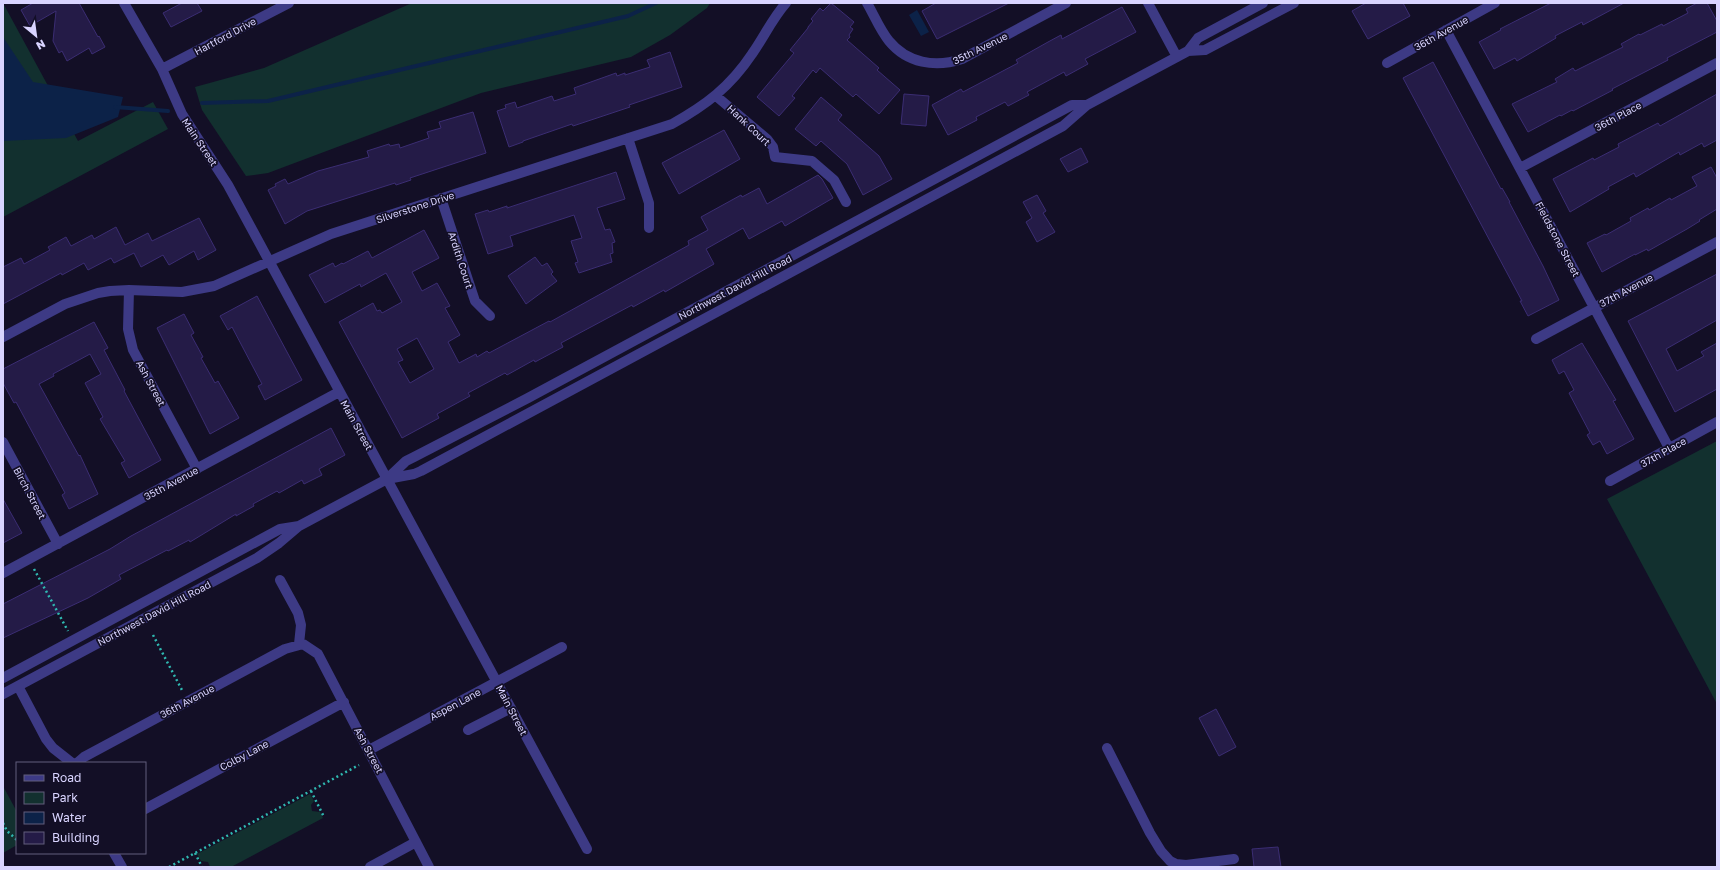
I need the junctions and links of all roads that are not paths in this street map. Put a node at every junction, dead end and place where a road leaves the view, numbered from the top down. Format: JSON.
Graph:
{"nodes":[{"id":1,"x":124,"y":3,"type":"edge"},
{"id":2,"x":289,"y":3,"type":"edge"},
{"id":3,"x":786,"y":3,"type":"edge"},
{"id":4,"x":867,"y":3,"type":"edge"},
{"id":5,"x":1066,"y":3,"type":"edge"},
{"id":6,"x":1148,"y":3,"type":"edge"},
{"id":7,"x":1263,"y":3,"type":"edge"},
{"id":8,"x":1294,"y":3,"type":"edge"},
{"id":9,"x":1495,"y":3,"type":"edge"},
{"id":10,"x":1446,"y":30,"type":"junction"},
{"id":11,"x":1188,"y":51,"type":"junction"},
{"id":12,"x":1177,"y":57,"type":"junction"},
{"id":13,"x":1387,"y":63,"type":"dead end"},
{"id":14,"x":1717,"y":63,"type":"edge"},
{"id":15,"x":162,"y":69,"type":"junction"},
{"id":16,"x":716,"y":96,"type":"junction"},
{"id":17,"x":1087,"y":105,"type":"junction"},
{"id":18,"x":628,"y":138,"type":"junction"},
{"id":19,"x":1520,"y":168,"type":"junction"},
{"id":20,"x":441,"y":198,"type":"junction"},
{"id":21,"x":846,"y":202,"type":"dead end"},
{"id":22,"x":649,"y":228,"type":"dead end"},
{"id":23,"x":1717,"y":242,"type":"edge"},
{"id":24,"x":269,"y":261,"type":"junction"},
{"id":25,"x":129,"y":290,"type":"junction"},
{"id":26,"x":1594,"y":308,"type":"junction"},
{"id":27,"x":490,"y":316,"type":"dead end"},
{"id":28,"x":3,"y":337,"type":"edge"},
{"id":29,"x":1536,"y":339,"type":"dead end"},
{"id":30,"x":340,"y":392,"type":"junction"},
{"id":31,"x":1717,"y":422,"type":"edge"},
{"id":32,"x":3,"y":442,"type":"edge"},
{"id":33,"x":1669,"y":448,"type":"junction"},
{"id":34,"x":197,"y":469,"type":"junction"},
{"id":35,"x":387,"y":479,"type":"junction"},
{"id":36,"x":1610,"y":481,"type":"dead end"},
{"id":37,"x":300,"y":526,"type":"junction"},
{"id":38,"x":58,"y":544,"type":"junction"},
{"id":39,"x":3,"y":573,"type":"edge"},
{"id":40,"x":280,"y":580,"type":"dead end"},
{"id":41,"x":299,"y":644,"type":"junction"},
{"id":42,"x":562,"y":647,"type":"dead end"},
{"id":43,"x":3,"y":678,"type":"edge"},
{"id":44,"x":497,"y":682,"type":"junction"},
{"id":45,"x":18,"y":686,"type":"junction"},
{"id":46,"x":3,"y":694,"type":"edge"},
{"id":47,"x":344,"y":702,"type":"junction"},
{"id":48,"x":511,"y":708,"type":"junction"},
{"id":49,"x":468,"y":730,"type":"dead end"},
{"id":50,"x":1107,"y":748,"type":"dead end"},
{"id":51,"x":369,"y":750,"type":"junction"},
{"id":52,"x":71,"y":762,"type":"edge"},
{"id":53,"x":78,"y":762,"type":"edge"},
{"id":54,"x":146,"y":808,"type":"edge"},
{"id":55,"x":416,"y":842,"type":"junction"},
{"id":56,"x":587,"y":849,"type":"dead end"},
{"id":57,"x":115,"y":854,"type":"edge"},
{"id":58,"x":1234,"y":859,"type":"dead end"},
{"id":59,"x":122,"y":867,"type":"edge"},
{"id":60,"x":370,"y":867,"type":"edge"},
{"id":61,"x":429,"y":867,"type":"edge"}],
"edges":[{"from":1,"to":15,"type":"street","name":"Main Street"},
{"from":2,"to":15,"type":"street","name":"Hartford Drive"},
{"from":3,"to":16,"type":"street","name":"Silverstone Drive"},
{"from":4,"to":5,"type":"street","name":"35th Avenue"},
{"from":6,"to":12,"type":"street"},
{"from":7,"to":11,"type":"street","name":"Northwest David Hill Road"},
{"from":8,"to":11,"type":"street","name":"Northwest David Hill Road"},
{"from":9,"to":10,"type":"street","name":"36th Avenue"},
{"from":10,"to":13,"type":"street","name":"36th Avenue"},
{"from":10,"to":19,"type":"street","name":"Fieldstone Street"},
{"from":11,"to":12,"type":"street","name":"Northwest David Hill Road"},
{"from":12,"to":17,"type":"street","name":"Northwest David Hill Road"},
{"from":14,"to":19,"type":"street","name":"36th Place"},
{"from":15,"to":24,"type":"street","name":"Main Street"},
{"from":16,"to":18,"type":"street","name":"Silverstone Drive"},
{"from":16,"to":21,"type":"street","name":"Hank Court"},
{"from":17,"to":35,"type":"street","name":"Northwest David Hill Road"},
{"from":17,"to":35,"type":"street","name":"Northwest David Hill Road"},
{"from":18,"to":20,"type":"street","name":"Silverstone Drive"},
{"from":18,"to":22,"type":"street"},
{"from":19,"to":26,"type":"street","name":"Fieldstone Street"},
{"from":20,"to":24,"type":"street","name":"Silverstone Drive"},
{"from":20,"to":27,"type":"street","name":"Ardith Court"},
{"from":23,"to":26,"type":"street","name":"37th Avenue"},
{"from":24,"to":25,"type":"street","name":"Silverstone Drive"},
{"from":24,"to":30,"type":"street","name":"Main Street"},
{"from":25,"to":28,"type":"street","name":"Silverstone Drive"},
{"from":25,"to":34,"type":"street","name":"Ash Street"},
{"from":26,"to":29,"type":"street","name":"37th Avenue"},
{"from":26,"to":33,"type":"street","name":"Fieldstone Street"},
{"from":30,"to":34,"type":"street","name":"35th Avenue"},
{"from":30,"to":35,"type":"street","name":"Main Street"},
{"from":31,"to":33,"type":"street","name":"37th Place"},
{"from":32,"to":38,"type":"street","name":"Birch Street"},
{"from":33,"to":36,"type":"street","name":"37th Place"},
{"from":34,"to":38,"type":"street","name":"35th Avenue"},
{"from":35,"to":37,"type":"street","name":"Northwest David Hill Road"},
{"from":35,"to":44,"type":"street","name":"Main Street"},
{"from":37,"to":43,"type":"street","name":"Northwest David Hill Road"},
{"from":37,"to":45,"type":"street","name":"Northwest David Hill Road"},
{"from":38,"to":39,"type":"street","name":"35th Avenue"},
{"from":40,"to":41,"type":"street"},
{"from":41,"to":47,"type":"street","name":"Ash Street"},
{"from":41,"to":53,"type":"street","name":"36th Avenue"},
{"from":42,"to":44,"type":"street","name":"Aspen Lane"},
{"from":44,"to":48,"type":"street","name":"Main Street"},
{"from":44,"to":51,"type":"street","name":"Aspen Lane"},
{"from":45,"to":46,"type":"street","name":"Northwest David Hill Road"},
{"from":45,"to":52,"type":"street"},
{"from":47,"to":51,"type":"street","name":"Ash Street"},
{"from":47,"to":54,"type":"street","name":"Colby Lane"},
{"from":48,"to":49,"type":"street"},
{"from":48,"to":56,"type":"street","name":"Main Street"},
{"from":50,"to":58,"type":"street"},
{"from":51,"to":55,"type":"street","name":"Ash Street"},
{"from":55,"to":60,"type":"street"},
{"from":55,"to":61,"type":"street","name":"Ash Street"},
{"from":57,"to":59,"type":"street"}]}
